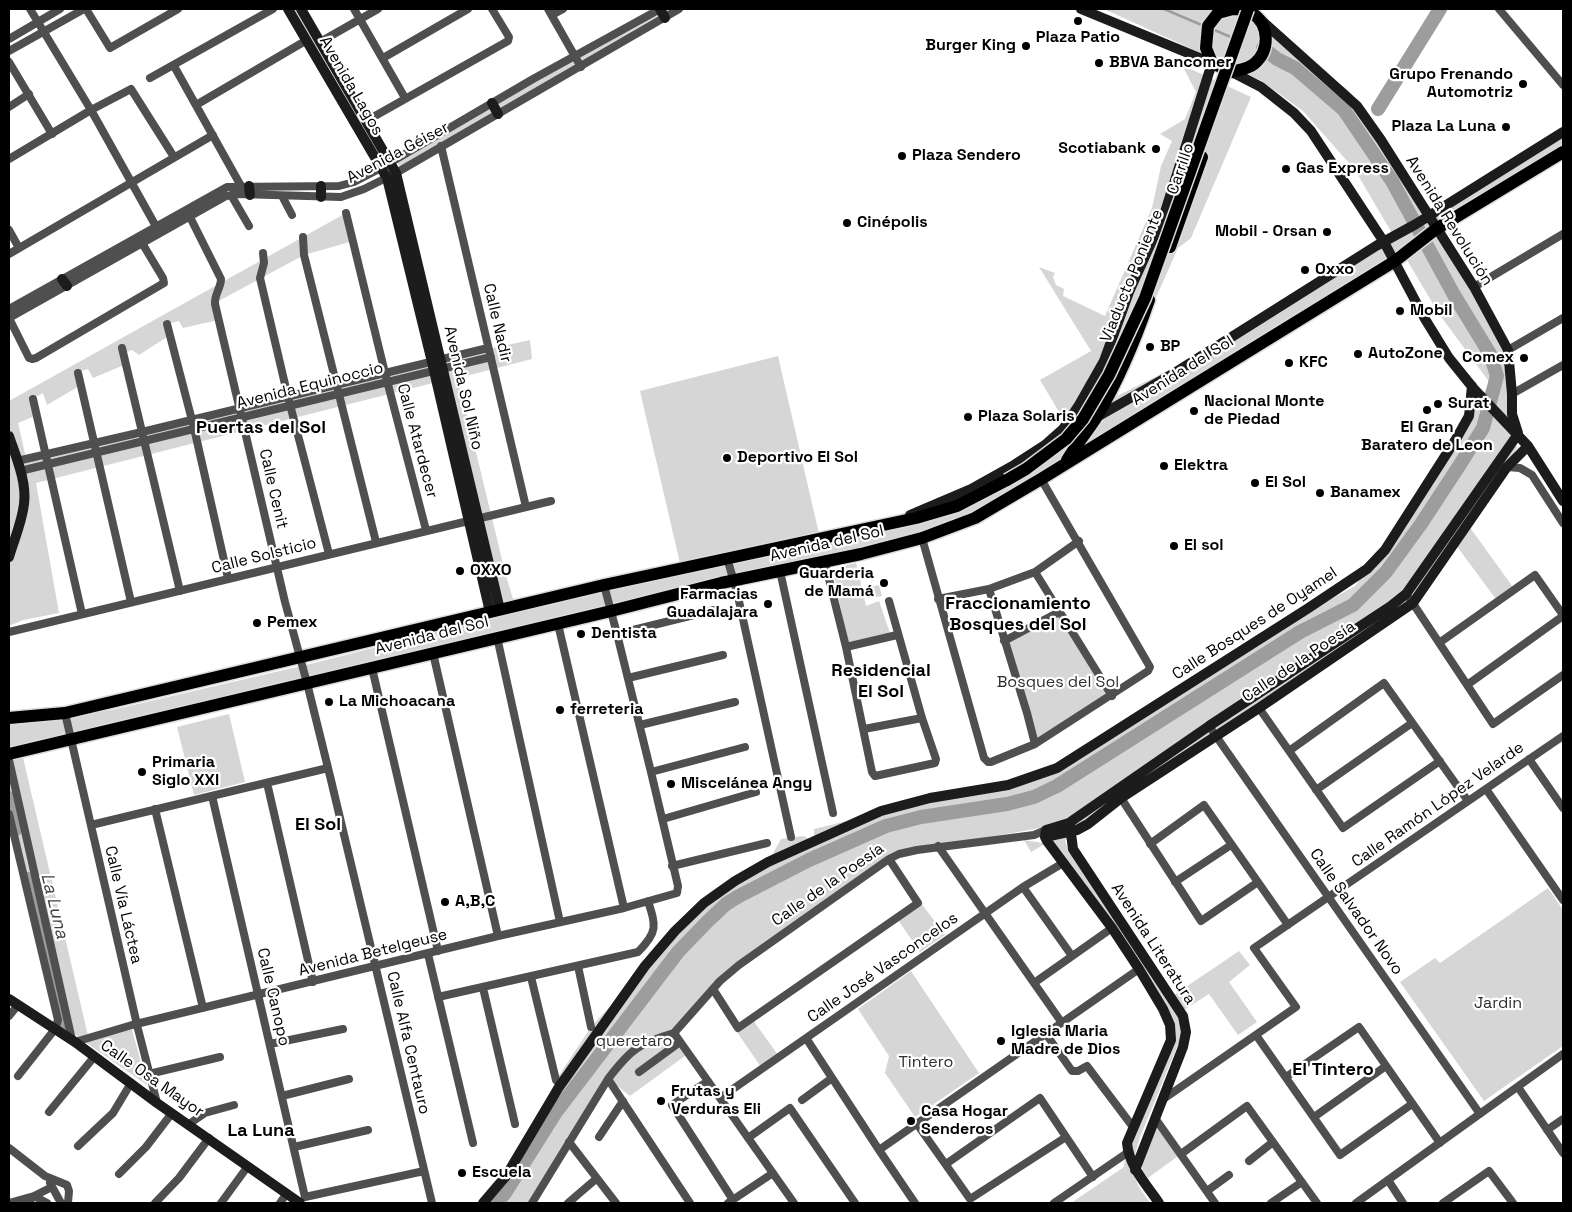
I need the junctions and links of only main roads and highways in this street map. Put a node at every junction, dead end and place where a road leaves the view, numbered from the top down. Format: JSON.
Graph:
{"nodes":[{"id":1,"x":1233,"y":9,"type":"edge"},
{"id":2,"x":1252,"y":10,"type":"edge"},
{"id":3,"x":1232,"y":72,"type":"junction"},
{"id":4,"x":1563,"y":152,"type":"edge"},
{"id":5,"x":1066,"y":462,"type":"junction"},
{"id":6,"x":970,"y":500,"type":"joint"},
{"id":7,"x":9,"y":718,"type":"edge"},
{"id":8,"x":9,"y":754,"type":"edge"}],
"edges":[{"from":1,"to":2,"type":"main road"},
{"from":1,"to":3,"type":"main road"},
{"from":2,"to":3,"type":"main road"},
{"from":2,"to":6,"type":"main road","name":"Viaducto Poniente","bridge":true},
{"from":3,"to":5,"type":"main road","name":"Carrillo"},
{"from":4,"to":5,"type":"main road","name":"Avenida del Sol"},
{"from":5,"to":8,"type":"main road","name":"Avenida del Sol"},
{"from":6,"to":7,"type":"main road","name":"Avenida del Sol"}]}
